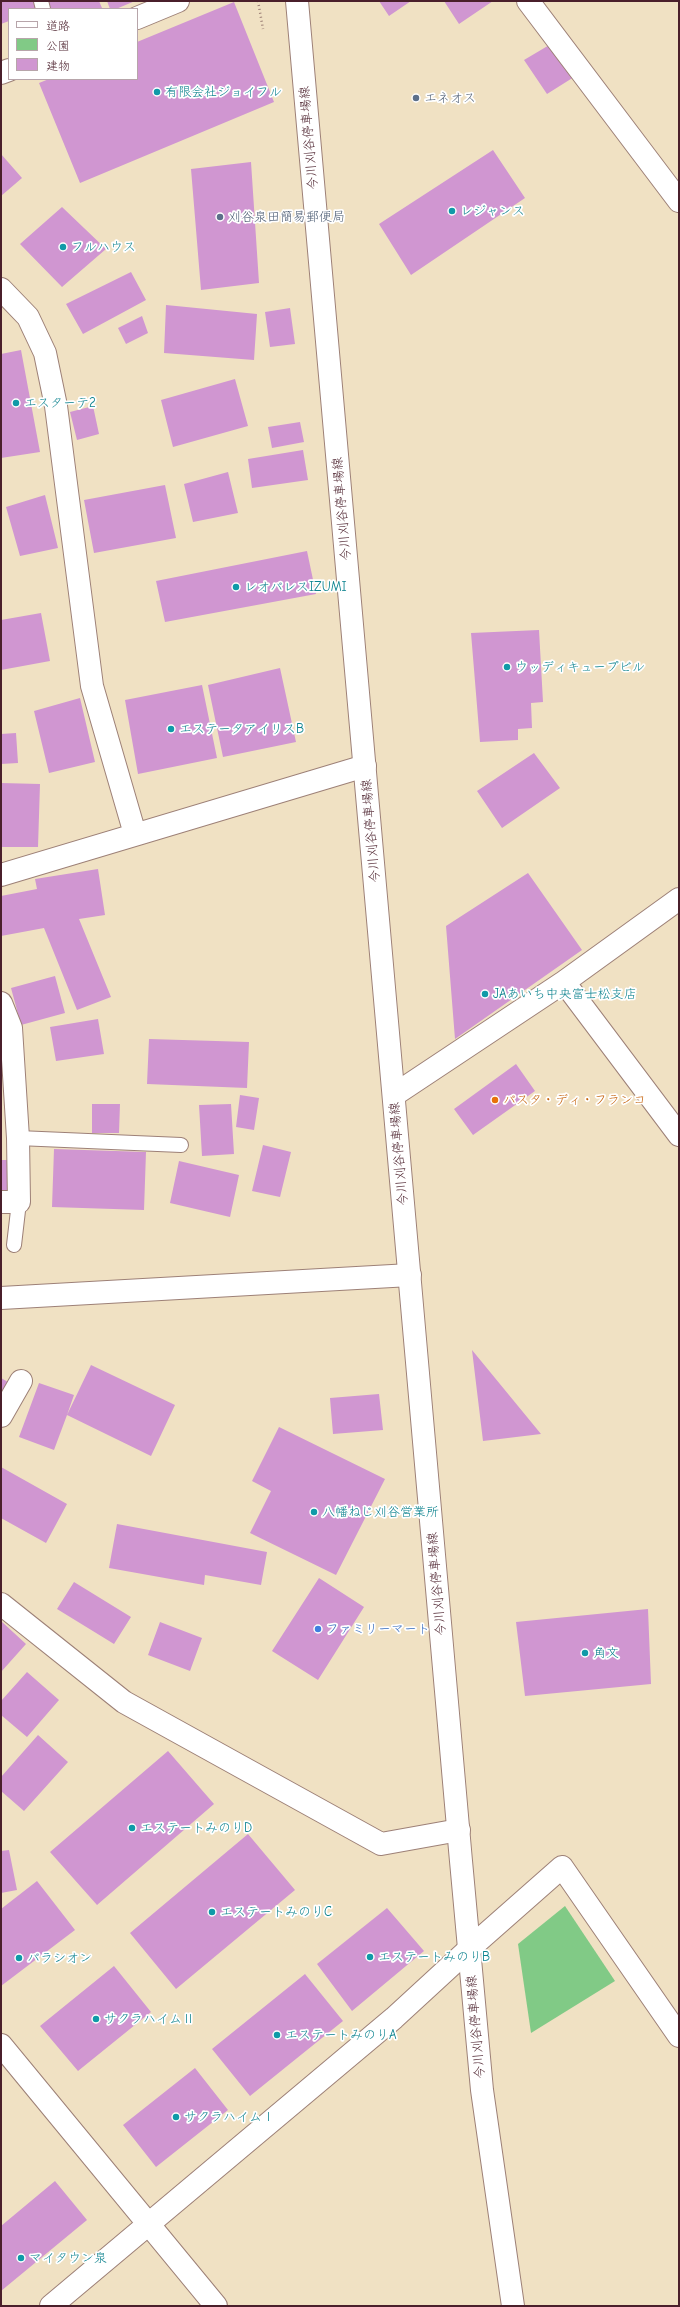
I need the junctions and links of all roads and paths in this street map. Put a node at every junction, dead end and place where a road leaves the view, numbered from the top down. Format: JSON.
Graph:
{"nodes":[{"id":1,"x":178,"y":1,"type":"edge"},
{"id":2,"x":258,"y":1,"type":"edge"},
{"id":3,"x":297,"y":1,"type":"edge"},
{"id":4,"x":528,"y":1,"type":"edge"},
{"id":5,"x":138,"y":18,"type":"edge"},
{"id":6,"x":263,"y":29,"type":"dead end"},
{"id":7,"x":679,"y":201,"type":"edge"},
{"id":8,"x":1,"y":289,"type":"edge"},
{"id":9,"x":365,"y":766,"type":"junction"},
{"id":10,"x":135,"y":834,"type":"junction"},
{"id":11,"x":1,"y":875,"type":"edge"},
{"id":12,"x":679,"y":899,"type":"edge"},
{"id":13,"x":564,"y":982,"type":"junction"},
{"id":14,"x":1,"y":1003,"type":"edge"},
{"id":15,"x":394,"y":1095,"type":"junction"},
{"id":16,"x":679,"y":1135,"type":"edge"},
{"id":17,"x":18,"y":1138,"type":"junction"},
{"id":18,"x":181,"y":1145,"type":"dead end"},
{"id":19,"x":10,"y":1202,"type":"edge"},
{"id":20,"x":14,"y":1245,"type":"dead end"},
{"id":21,"x":410,"y":1275,"type":"junction"},
{"id":22,"x":1,"y":1298,"type":"edge"},
{"id":23,"x":21,"y":1381,"type":"dead end"},
{"id":24,"x":1,"y":1416,"type":"edge"},
{"id":25,"x":1,"y":1604,"type":"edge"},
{"id":26,"x":459,"y":1830,"type":"junction"},
{"id":27,"x":469,"y":1949,"type":"junction"},
{"id":28,"x":679,"y":2036,"type":"edge"},
{"id":29,"x":1,"y":2045,"type":"edge"},
{"id":30,"x":148,"y":2222,"type":"junction"},
{"id":31,"x":51,"y":2306,"type":"edge"},
{"id":32,"x":216,"y":2306,"type":"edge"},
{"id":33,"x":513,"y":2306,"type":"edge"}],
"edges":[{"from":1,"to":5,"type":"street"},
{"from":2,"to":6,"type":"path"},
{"from":3,"to":9,"type":"street","name":"今川刈谷停車場線"},
{"from":4,"to":7,"type":"street"},
{"from":8,"to":10,"type":"street"},
{"from":9,"to":10,"type":"street"},
{"from":9,"to":15,"type":"street","name":"今川刈谷停車場線"},
{"from":10,"to":11,"type":"street"},
{"from":12,"to":13,"type":"street"},
{"from":13,"to":15,"type":"street"},
{"from":13,"to":16,"type":"street"},
{"from":14,"to":17,"type":"street"},
{"from":15,"to":21,"type":"street","name":"今川刈谷停車場線"},
{"from":17,"to":18,"type":"lane"},
{"from":17,"to":19,"type":"street"},
{"from":19,"to":20,"type":"lane"},
{"from":21,"to":22,"type":"street"},
{"from":21,"to":26,"type":"street","name":"今川刈谷停車場線"},
{"from":23,"to":24,"type":"street"},
{"from":25,"to":26,"type":"street"},
{"from":26,"to":27,"type":"street","name":"今川刈谷停車場線"},
{"from":27,"to":28,"type":"street"},
{"from":27,"to":30,"type":"street"},
{"from":27,"to":33,"type":"street","name":"今川刈谷停車場線"},
{"from":29,"to":30,"type":"street"},
{"from":30,"to":31,"type":"street"},
{"from":30,"to":32,"type":"street"}]}
